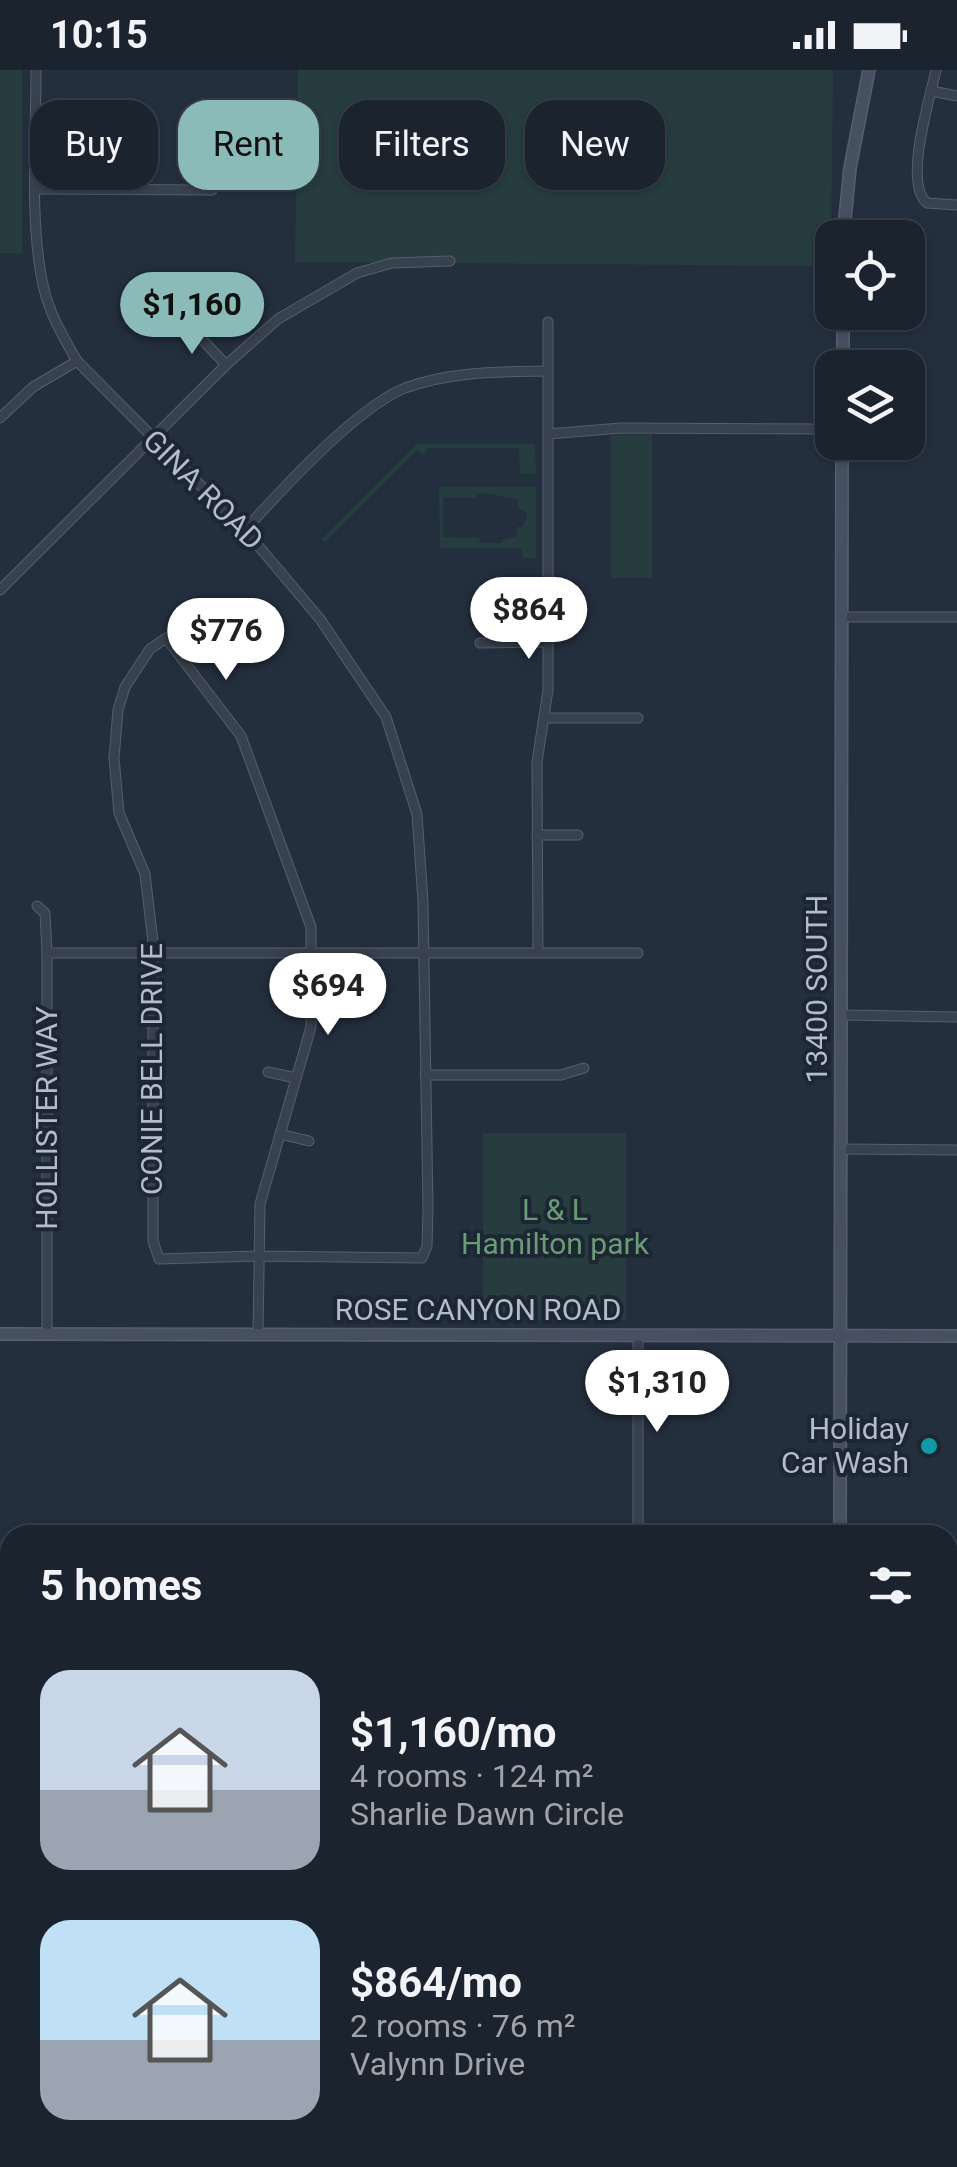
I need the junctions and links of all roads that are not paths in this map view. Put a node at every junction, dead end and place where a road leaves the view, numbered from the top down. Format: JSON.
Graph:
{"nodes":[{"id":1,"x":36,"y":70,"type":"edge"},
{"id":2,"x":869,"y":70,"type":"edge"},
{"id":3,"x":936,"y":70,"type":"edge"},
{"id":4,"x":932,"y":90,"type":"junction"},
{"id":5,"x":957,"y":96,"type":"edge"},
{"id":6,"x":36,"y":100,"type":"edge"},
{"id":7,"x":37,"y":190,"type":"edge"},
{"id":8,"x":957,"y":205,"type":"edge"},
{"id":9,"x":845,"y":220,"type":"edge"},
{"id":10,"x":450,"y":261,"type":"dead end"},
{"id":11,"x":186,"y":322,"type":"dead end"},
{"id":12,"x":548,"y":322,"type":"dead end"},
{"id":13,"x":77,"y":361,"type":"junction"},
{"id":14,"x":226,"y":365,"type":"junction"},
{"id":15,"x":548,"y":371,"type":"junction"},
{"id":16,"x":0,"y":418,"type":"edge"},
{"id":17,"x":815,"y":429,"type":"edge"},
{"id":18,"x":548,"y":434,"type":"junction"},
{"id":19,"x":153,"y":439,"type":"junction"},
{"id":20,"x":842,"y":460,"type":"edge"},
{"id":21,"x":245,"y":530,"type":"junction"},
{"id":22,"x":0,"y":590,"type":"edge"},
{"id":23,"x":842,"y":617,"type":"junction"},
{"id":24,"x":957,"y":617,"type":"edge"},
{"id":25,"x":548,"y":642,"type":"junction"},
{"id":26,"x":480,"y":643,"type":"dead end"},
{"id":27,"x":545,"y":718,"type":"junction"},
{"id":28,"x":638,"y":718,"type":"dead end"},
{"id":29,"x":537,"y":835,"type":"junction"},
{"id":30,"x":578,"y":835,"type":"dead end"},
{"id":31,"x":38,"y":906,"type":"dead end"},
{"id":32,"x":154,"y":952,"type":"junction"},
{"id":33,"x":312,"y":952,"type":"junction"},
{"id":34,"x":424,"y":952,"type":"junction"},
{"id":35,"x":538,"y":952,"type":"junction"},
{"id":36,"x":47,"y":953,"type":"junction"},
{"id":37,"x":638,"y":953,"type":"dead end"},
{"id":38,"x":842,"y":1015,"type":"junction"},
{"id":39,"x":957,"y":1017,"type":"edge"},
{"id":40,"x":584,"y":1068,"type":"dead end"},
{"id":41,"x":268,"y":1072,"type":"dead end"},
{"id":42,"x":425,"y":1075,"type":"junction"},
{"id":43,"x":296,"y":1078,"type":"junction"},
{"id":44,"x":280,"y":1134,"type":"junction"},
{"id":45,"x":309,"y":1141,"type":"dead end"},
{"id":46,"x":842,"y":1149,"type":"junction"},
{"id":47,"x":957,"y":1150,"type":"edge"},
{"id":48,"x":259,"y":1256,"type":"junction"},
{"id":49,"x":422,"y":1258,"type":"joint"},
{"id":50,"x":47,"y":1333,"type":"junction"},
{"id":51,"x":0,"y":1334,"type":"edge"},
{"id":52,"x":258,"y":1335,"type":"junction"},
{"id":53,"x":638,"y":1335,"type":"junction"},
{"id":54,"x":842,"y":1335,"type":"junction"},
{"id":55,"x":957,"y":1336,"type":"edge"},
{"id":56,"x":638,"y":1525,"type":"edge"},
{"id":57,"x":840,"y":1525,"type":"edge"}],
"edges":[{"from":1,"to":6,"type":"street","name":"GINA ROAD"},
{"from":2,"to":9,"type":"street"},
{"from":3,"to":4,"type":"street"},
{"from":4,"to":5,"type":"street"},
{"from":4,"to":8,"type":"street"},
{"from":7,"to":13,"type":"street","name":"GINA ROAD"},
{"from":10,"to":14,"type":"street"},
{"from":11,"to":14,"type":"street"},
{"from":12,"to":15,"type":"street"},
{"from":13,"to":16,"type":"street"},
{"from":13,"to":19,"type":"street","name":"GINA ROAD"},
{"from":14,"to":19,"type":"street"},
{"from":15,"to":18,"type":"street"},
{"from":15,"to":21,"type":"street"},
{"from":17,"to":18,"type":"street"},
{"from":18,"to":25,"type":"street"},
{"from":19,"to":21,"type":"street","name":"GINA ROAD"},
{"from":19,"to":22,"type":"street"},
{"from":20,"to":23,"type":"street","name":"13400 SOUTH"},
{"from":21,"to":34,"type":"street","name":"GINA ROAD"},
{"from":23,"to":24,"type":"street"},
{"from":23,"to":38,"type":"street","name":"13400 SOUTH"},
{"from":25,"to":26,"type":"street"},
{"from":25,"to":27,"type":"street"},
{"from":27,"to":28,"type":"street"},
{"from":27,"to":29,"type":"street"},
{"from":29,"to":30,"type":"street"},
{"from":29,"to":35,"type":"street"},
{"from":31,"to":36,"type":"street","name":"HOLLISTER WAY"},
{"from":32,"to":33,"type":"street"},
{"from":32,"to":33,"type":"street","name":"CONIE BELL DRIVE"},
{"from":32,"to":36,"type":"street"},
{"from":32,"to":48,"type":"street","name":"CONIE BELL DRIVE"},
{"from":33,"to":34,"type":"street"},
{"from":33,"to":43,"type":"street"},
{"from":34,"to":35,"type":"street"},
{"from":34,"to":42,"type":"street","name":"GINA ROAD"},
{"from":35,"to":37,"type":"street"},
{"from":36,"to":50,"type":"street","name":"HOLLISTER WAY"},
{"from":38,"to":39,"type":"street"},
{"from":38,"to":46,"type":"street","name":"13400 SOUTH"},
{"from":40,"to":42,"type":"street"},
{"from":41,"to":43,"type":"street"},
{"from":42,"to":49,"type":"street","name":"GINA ROAD"},
{"from":43,"to":44,"type":"street"},
{"from":44,"to":45,"type":"street"},
{"from":44,"to":48,"type":"street"},
{"from":46,"to":47,"type":"street"},
{"from":46,"to":54,"type":"street","name":"13400 SOUTH"},
{"from":48,"to":49,"type":"street","name":"CONIE BELL DRIVE"},
{"from":48,"to":52,"type":"street"},
{"from":50,"to":51,"type":"street","name":"ROSE CANYON ROAD"},
{"from":50,"to":52,"type":"street","name":"ROSE CANYON ROAD"},
{"from":52,"to":53,"type":"street","name":"ROSE CANYON ROAD"},
{"from":53,"to":54,"type":"street","name":"ROSE CANYON ROAD"},
{"from":53,"to":56,"type":"street"},
{"from":54,"to":55,"type":"street","name":"ROSE CANYON ROAD"},
{"from":54,"to":57,"type":"street","name":"13400 SOUTH"}]}
